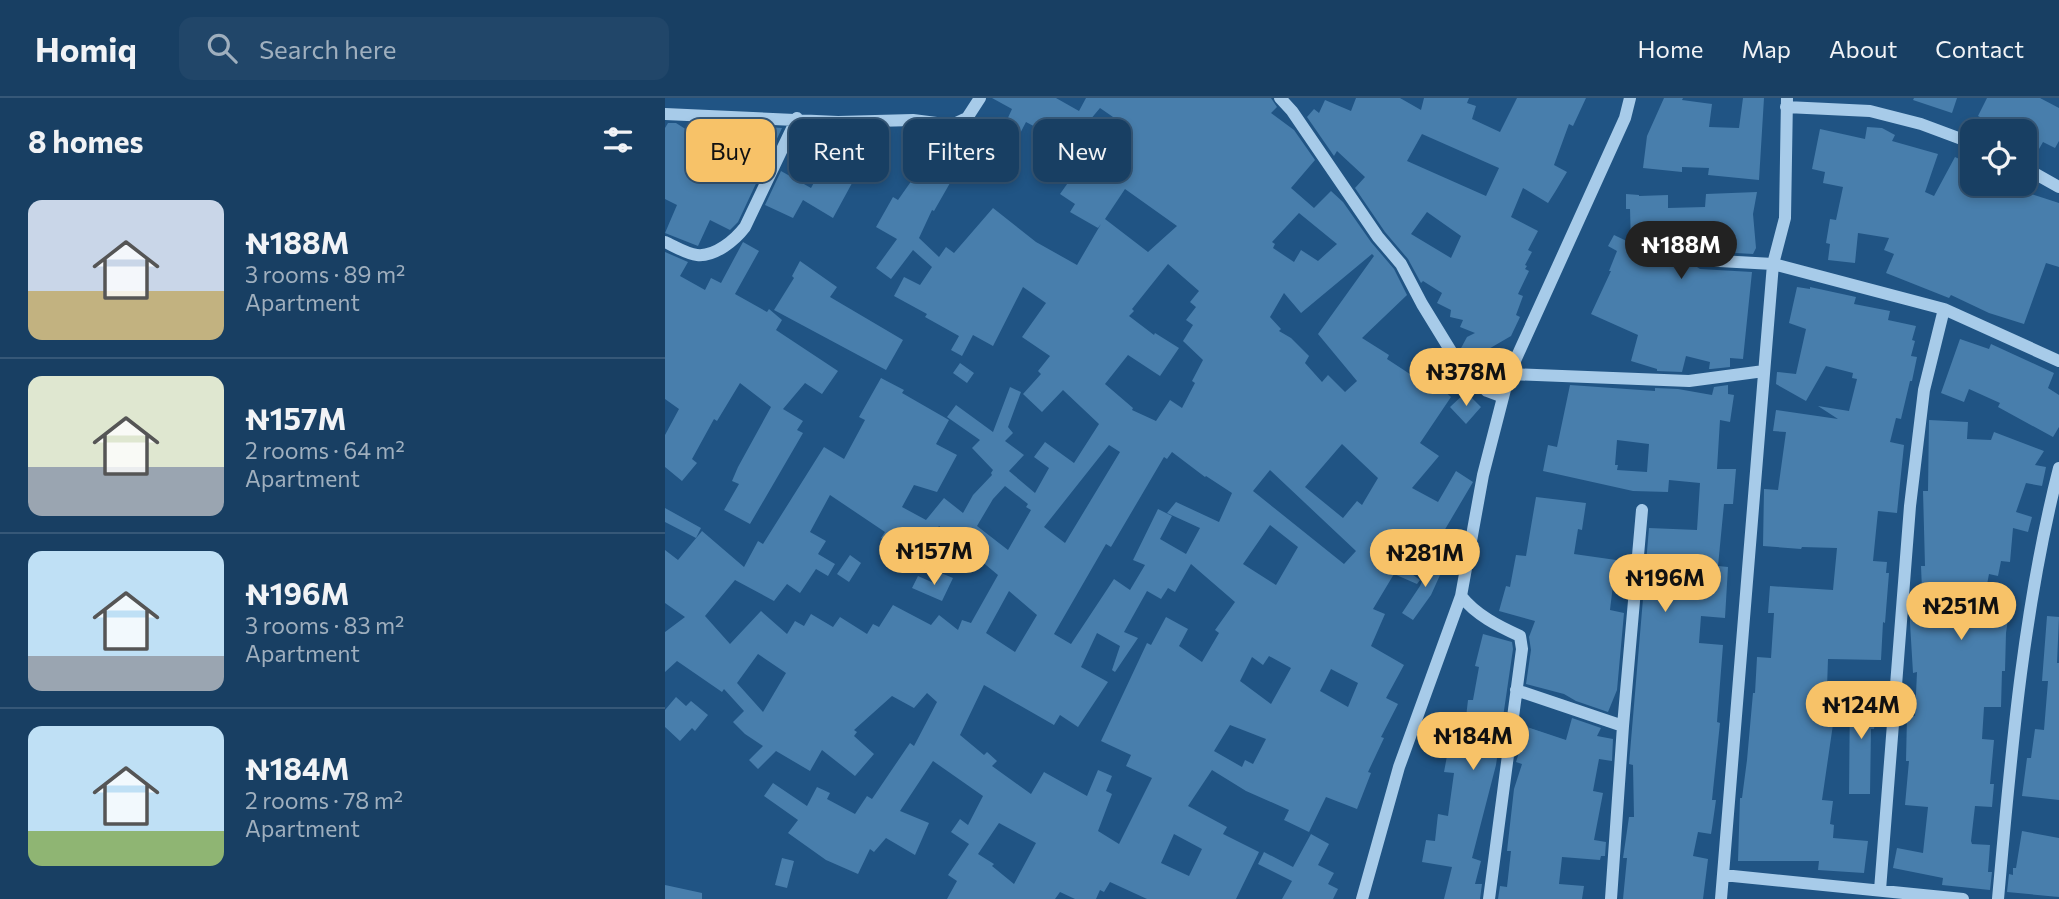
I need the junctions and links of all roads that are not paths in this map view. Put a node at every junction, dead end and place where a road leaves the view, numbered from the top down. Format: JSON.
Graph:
{"nodes":[{"id":1,"x":980,"y":98,"type":"edge"},
{"id":2,"x":1280,"y":98,"type":"edge"},
{"id":3,"x":1630,"y":98,"type":"edge"},
{"id":4,"x":1786,"y":103,"type":"edge"},
{"id":5,"x":1870,"y":105,"type":"edge"},
{"id":6,"x":665,"y":114,"type":"edge"},
{"id":7,"x":797,"y":118,"type":"junction"},
{"id":8,"x":1960,"y":139,"type":"edge"},
{"id":9,"x":2037,"y":175,"type":"edge"},
{"id":10,"x":2059,"y":187,"type":"edge"},
{"id":11,"x":665,"y":242,"type":"edge"},
{"id":12,"x":1701,"y":260,"type":"dead end"},
{"id":13,"x":1773,"y":264,"type":"junction"},
{"id":14,"x":1944,"y":309,"type":"junction"},
{"id":15,"x":2059,"y":361,"type":"edge"},
{"id":16,"x":1764,"y":371,"type":"junction"},
{"id":17,"x":1509,"y":374,"type":"junction"},
{"id":18,"x":1503,"y":397,"type":"junction"},
{"id":19,"x":2059,"y":468,"type":"edge"},
{"id":20,"x":1642,"y":510,"type":"dead end"},
{"id":21,"x":1461,"y":596,"type":"junction"},
{"id":22,"x":1516,"y":690,"type":"junction"},
{"id":23,"x":1623,"y":726,"type":"junction"},
{"id":24,"x":1723,"y":875,"type":"junction"},
{"id":25,"x":1879,"y":890,"type":"junction"},
{"id":26,"x":1362,"y":899,"type":"edge"},
{"id":27,"x":1489,"y":899,"type":"edge"},
{"id":28,"x":1611,"y":899,"type":"edge"},
{"id":29,"x":1721,"y":899,"type":"edge"},
{"id":30,"x":1963,"y":899,"type":"edge"},
{"id":31,"x":1998,"y":899,"type":"edge"}],
"edges":[{"from":1,"to":7,"type":"street"},
{"from":2,"to":18,"type":"street"},
{"from":3,"to":17,"type":"street"},
{"from":4,"to":5,"type":"street"},
{"from":4,"to":13,"type":"street"},
{"from":5,"to":8,"type":"street"},
{"from":6,"to":7,"type":"street"},
{"from":7,"to":11,"type":"street"},
{"from":9,"to":10,"type":"street"},
{"from":12,"to":13,"type":"street"},
{"from":13,"to":14,"type":"street"},
{"from":13,"to":16,"type":"street"},
{"from":14,"to":15,"type":"street"},
{"from":14,"to":25,"type":"street"},
{"from":16,"to":17,"type":"street"},
{"from":16,"to":24,"type":"street"},
{"from":17,"to":18,"type":"street"},
{"from":18,"to":21,"type":"street"},
{"from":19,"to":31,"type":"street"},
{"from":20,"to":23,"type":"street"},
{"from":21,"to":22,"type":"street"},
{"from":21,"to":26,"type":"street"},
{"from":22,"to":23,"type":"street"},
{"from":22,"to":27,"type":"street"},
{"from":23,"to":28,"type":"street"},
{"from":24,"to":25,"type":"street"},
{"from":24,"to":29,"type":"street"},
{"from":25,"to":30,"type":"street"}]}
